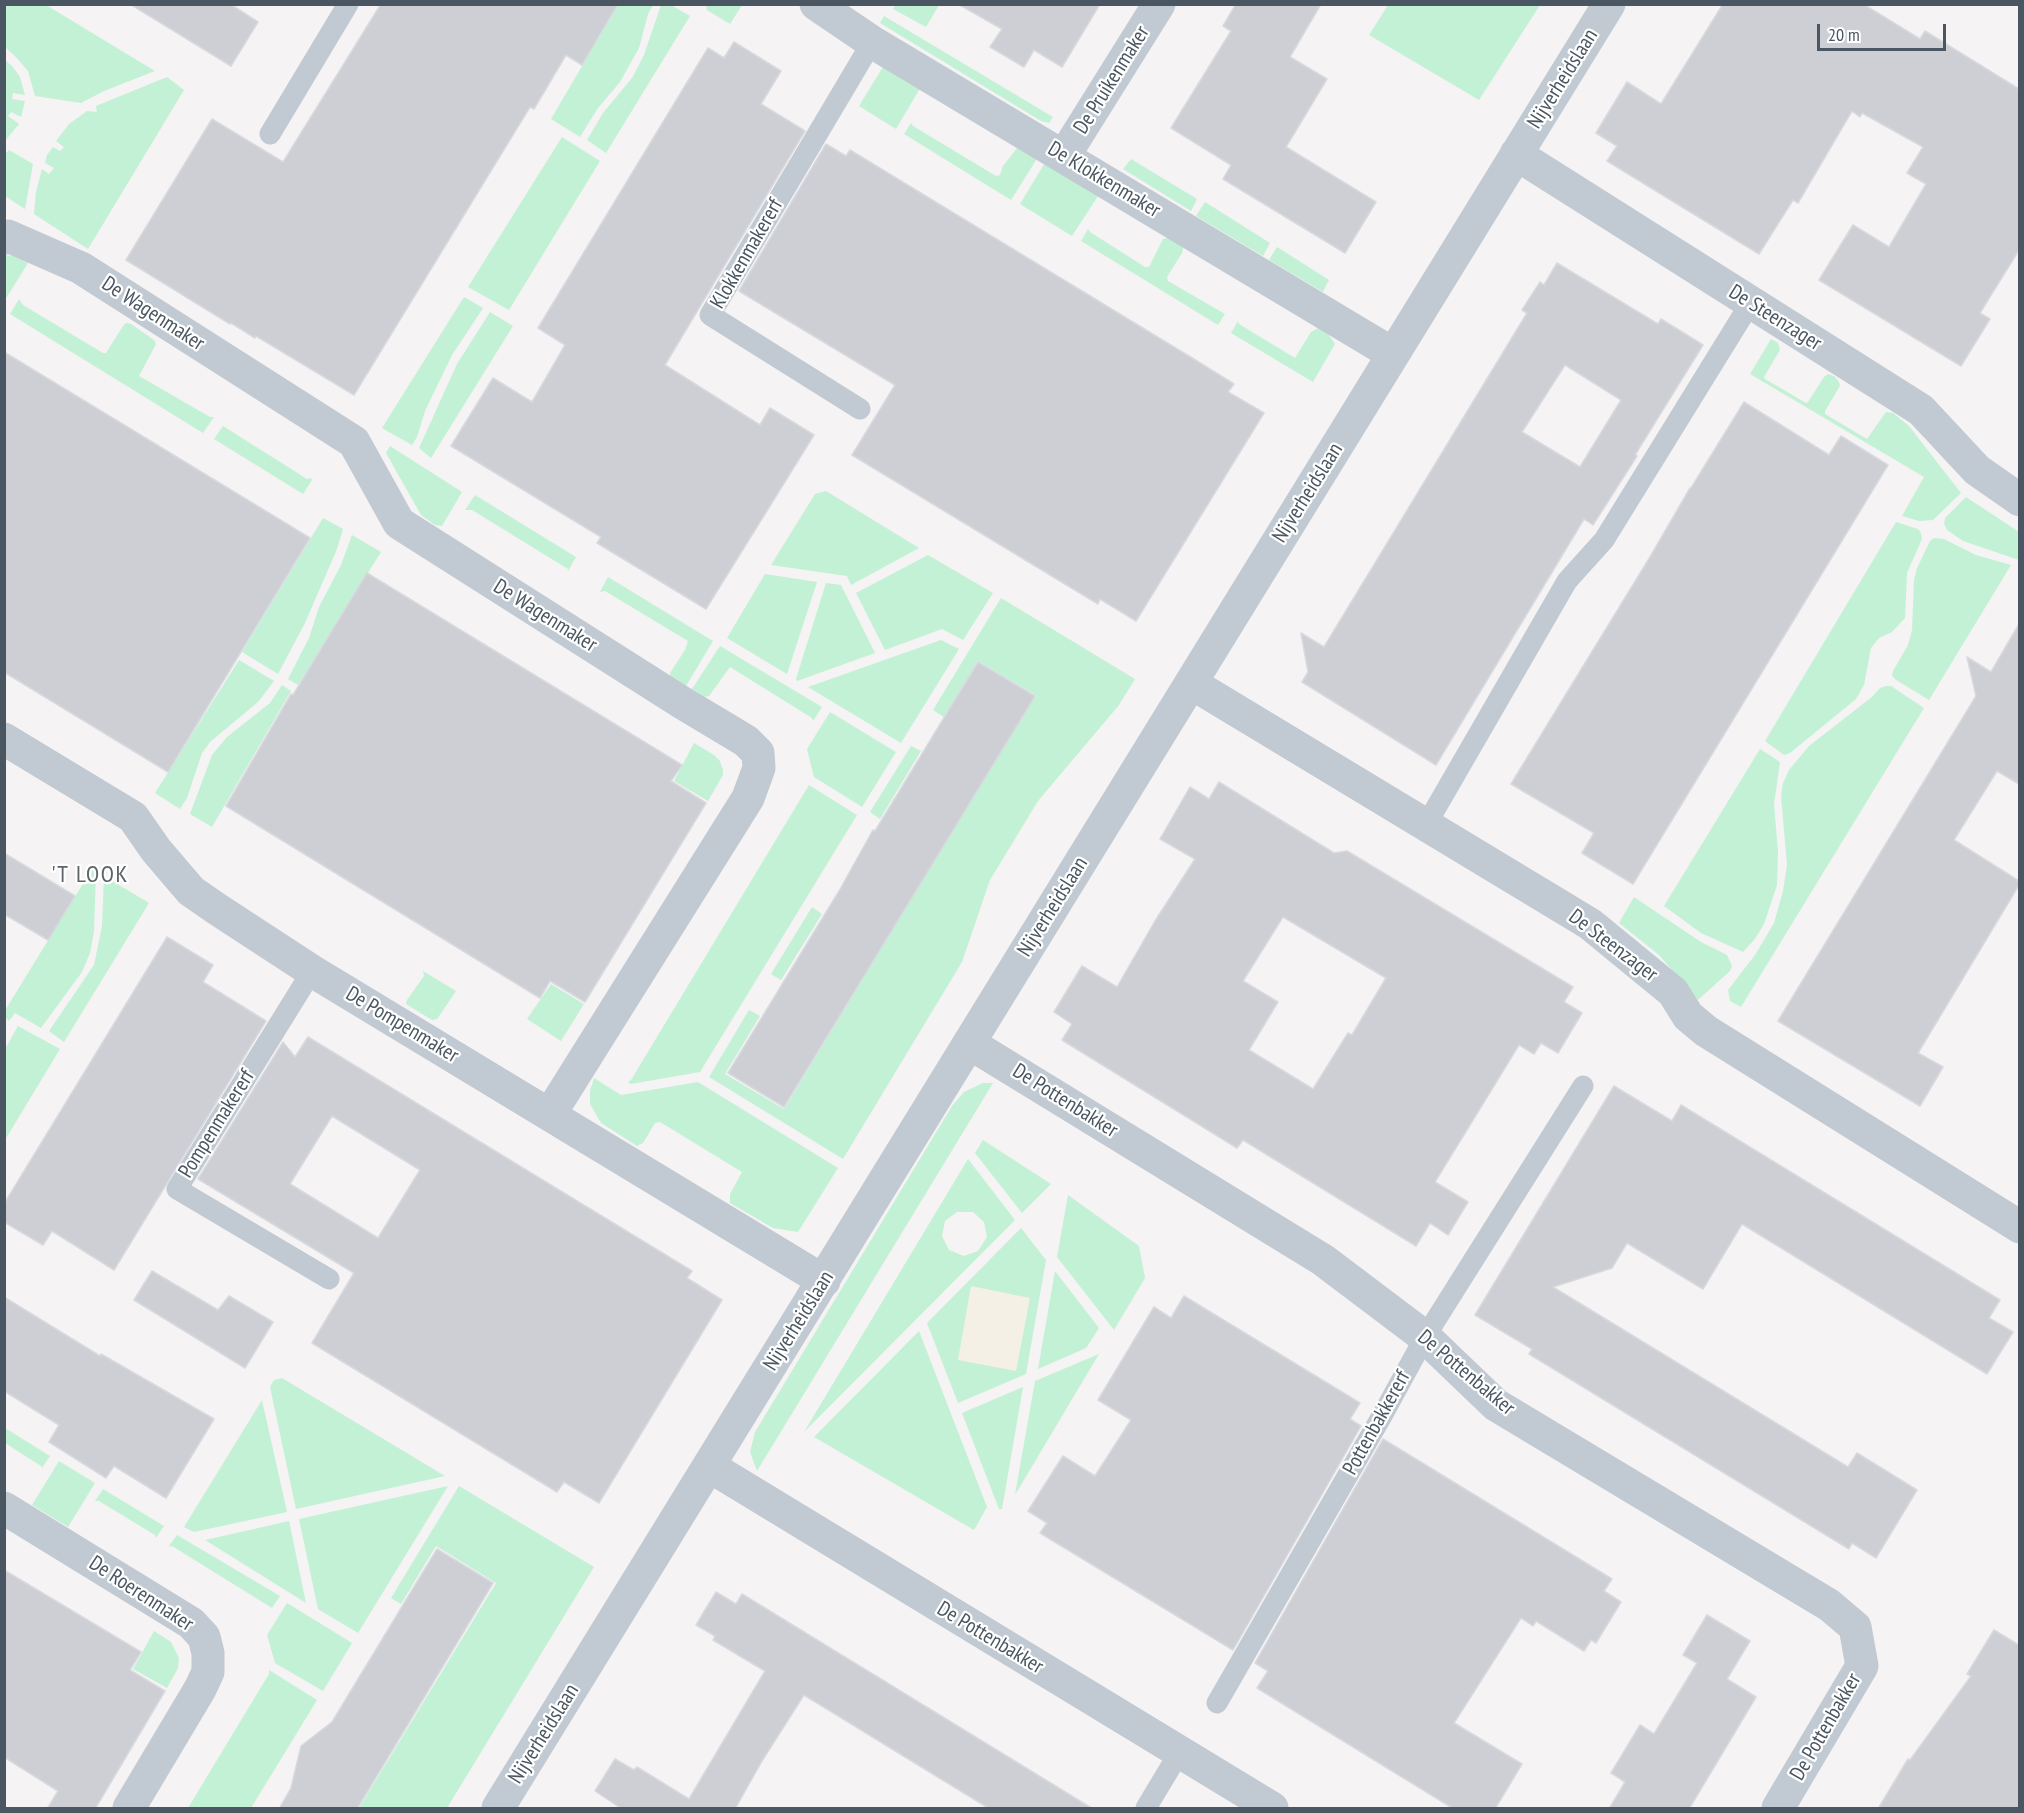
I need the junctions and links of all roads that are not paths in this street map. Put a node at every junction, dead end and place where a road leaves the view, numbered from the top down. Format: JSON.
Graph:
{"nodes":[{"id":1,"x":348,"y":4,"type":"edge"},
{"id":2,"x":816,"y":4,"type":"edge"},
{"id":3,"x":1159,"y":4,"type":"edge"},
{"id":4,"x":1609,"y":4,"type":"edge"},
{"id":5,"x":872,"y":42,"type":"junction"},
{"id":6,"x":270,"y":134,"type":"dead end"},
{"id":7,"x":1516,"y":154,"type":"junction"},
{"id":8,"x":1064,"y":156,"type":"junction"},
{"id":9,"x":4,"y":238,"type":"edge"},
{"id":10,"x":1751,"y":302,"type":"junction"},
{"id":11,"x":1393,"y":354,"type":"junction"},
{"id":12,"x":860,"y":409,"type":"dead end"},
{"id":13,"x":2019,"y":500,"type":"edge"},
{"id":14,"x":1191,"y":683,"type":"junction"},
{"id":15,"x":4,"y":739,"type":"edge"},
{"id":16,"x":1426,"y":825,"type":"junction"},
{"id":17,"x":312,"y":971,"type":"junction"},
{"id":18,"x":969,"y":1043,"type":"junction"},
{"id":19,"x":1583,"y":1086,"type":"dead end"},
{"id":20,"x":550,"y":1114,"type":"junction"},
{"id":21,"x":2019,"y":1227,"type":"edge"},
{"id":22,"x":329,"y":1279,"type":"dead end"},
{"id":23,"x":824,"y":1281,"type":"junction"},
{"id":24,"x":1425,"y":1337,"type":"junction"},
{"id":25,"x":709,"y":1466,"type":"junction"},
{"id":26,"x":4,"y":1508,"type":"edge"},
{"id":27,"x":1217,"y":1703,"type":"dead end"},
{"id":28,"x":1179,"y":1753,"type":"junction"},
{"id":29,"x":129,"y":1809,"type":"edge"},
{"id":30,"x":498,"y":1809,"type":"edge"},
{"id":31,"x":1146,"y":1809,"type":"edge"},
{"id":32,"x":1272,"y":1809,"type":"edge"},
{"id":33,"x":1778,"y":1809,"type":"edge"}],
"edges":[{"from":1,"to":6,"type":"lane"},
{"from":2,"to":5,"type":"street","name":"De Klokkenmaker"},
{"from":3,"to":8,"type":"street","name":"De Pruikenmaker"},
{"from":4,"to":7,"type":"street","name":"Nijverheidslaan"},
{"from":5,"to":8,"type":"street","name":"De Klokkenmaker"},
{"from":5,"to":12,"type":"lane","name":"Klokkenmakererf"},
{"from":7,"to":10,"type":"street","name":"De Steenzager"},
{"from":7,"to":11,"type":"street","name":"Nijverheidslaan"},
{"from":8,"to":11,"type":"street","name":"De Klokkenmaker"},
{"from":9,"to":20,"type":"street","name":"De Wagenmaker"},
{"from":10,"to":13,"type":"street","name":"De Steenzager"},
{"from":10,"to":16,"type":"lane"},
{"from":11,"to":14,"type":"street","name":"Nijverheidslaan"},
{"from":14,"to":16,"type":"street","name":"De Steenzager"},
{"from":14,"to":18,"type":"street","name":"Nijverheidslaan"},
{"from":15,"to":17,"type":"street","name":"De Pompenmaker"},
{"from":16,"to":21,"type":"street","name":"De Steenzager"},
{"from":17,"to":20,"type":"street","name":"De Pompenmaker"},
{"from":17,"to":22,"type":"lane","name":"Pompenmakererf"},
{"from":18,"to":23,"type":"street","name":"Nijverheidslaan"},
{"from":18,"to":24,"type":"street","name":"De Pottenbakker"},
{"from":19,"to":24,"type":"lane","name":"Pottenbakkererf"},
{"from":20,"to":23,"type":"street","name":"De Pompenmaker"},
{"from":23,"to":25,"type":"street","name":"Nijverheidslaan"},
{"from":24,"to":27,"type":"lane","name":"Pottenbakkererf"},
{"from":24,"to":33,"type":"street","name":"De Pottenbakker"},
{"from":25,"to":28,"type":"street","name":"De Pottenbakker"},
{"from":25,"to":30,"type":"street","name":"Nijverheidslaan"},
{"from":26,"to":29,"type":"street","name":"De Roerenmaker"},
{"from":28,"to":31,"type":"lane"},
{"from":28,"to":32,"type":"street","name":"De Pottenbakker"}]}
